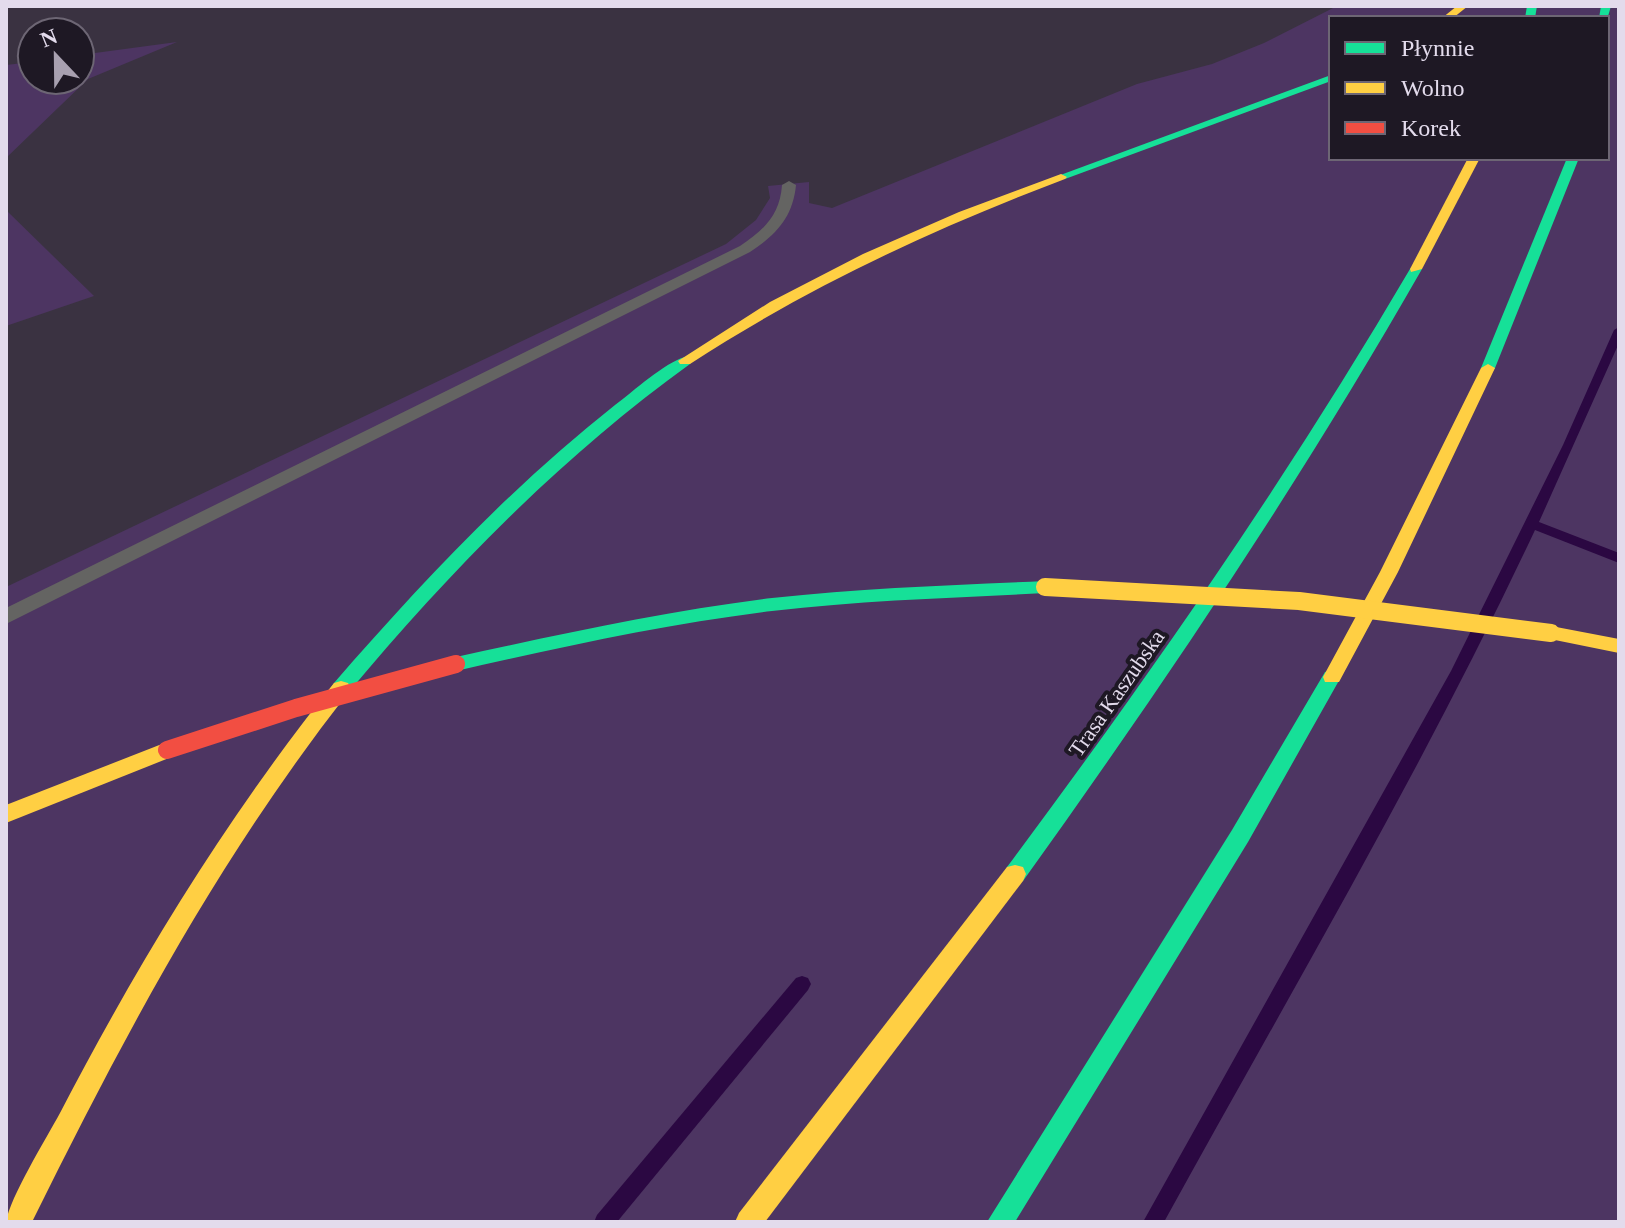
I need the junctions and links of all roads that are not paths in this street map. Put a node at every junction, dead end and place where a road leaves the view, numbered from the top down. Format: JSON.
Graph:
{"nodes":[{"id":1,"x":1329,"y":79,"type":"edge"},
{"id":2,"x":1473,"y":160,"type":"edge"},
{"id":3,"x":1572,"y":160,"type":"edge"},
{"id":4,"x":789,"y":185,"type":"dead end"},
{"id":5,"x":6,"y":617,"type":"edge"},
{"id":6,"x":1619,"y":646,"type":"edge"},
{"id":7,"x":6,"y":814,"type":"edge"},
{"id":8,"x":18,"y":1222,"type":"edge"},
{"id":9,"x":748,"y":1222,"type":"edge"},
{"id":10,"x":1000,"y":1222,"type":"edge"}],
"edges":[{"from":1,"to":8,"type":"highway"},
{"from":2,"to":9,"type":"highway","name":"Trasa Kaszubska"},
{"from":3,"to":10,"type":"highway"},
{"from":4,"to":5,"type":"lane"},
{"from":6,"to":7,"type":"highway","bridge":true}]}
